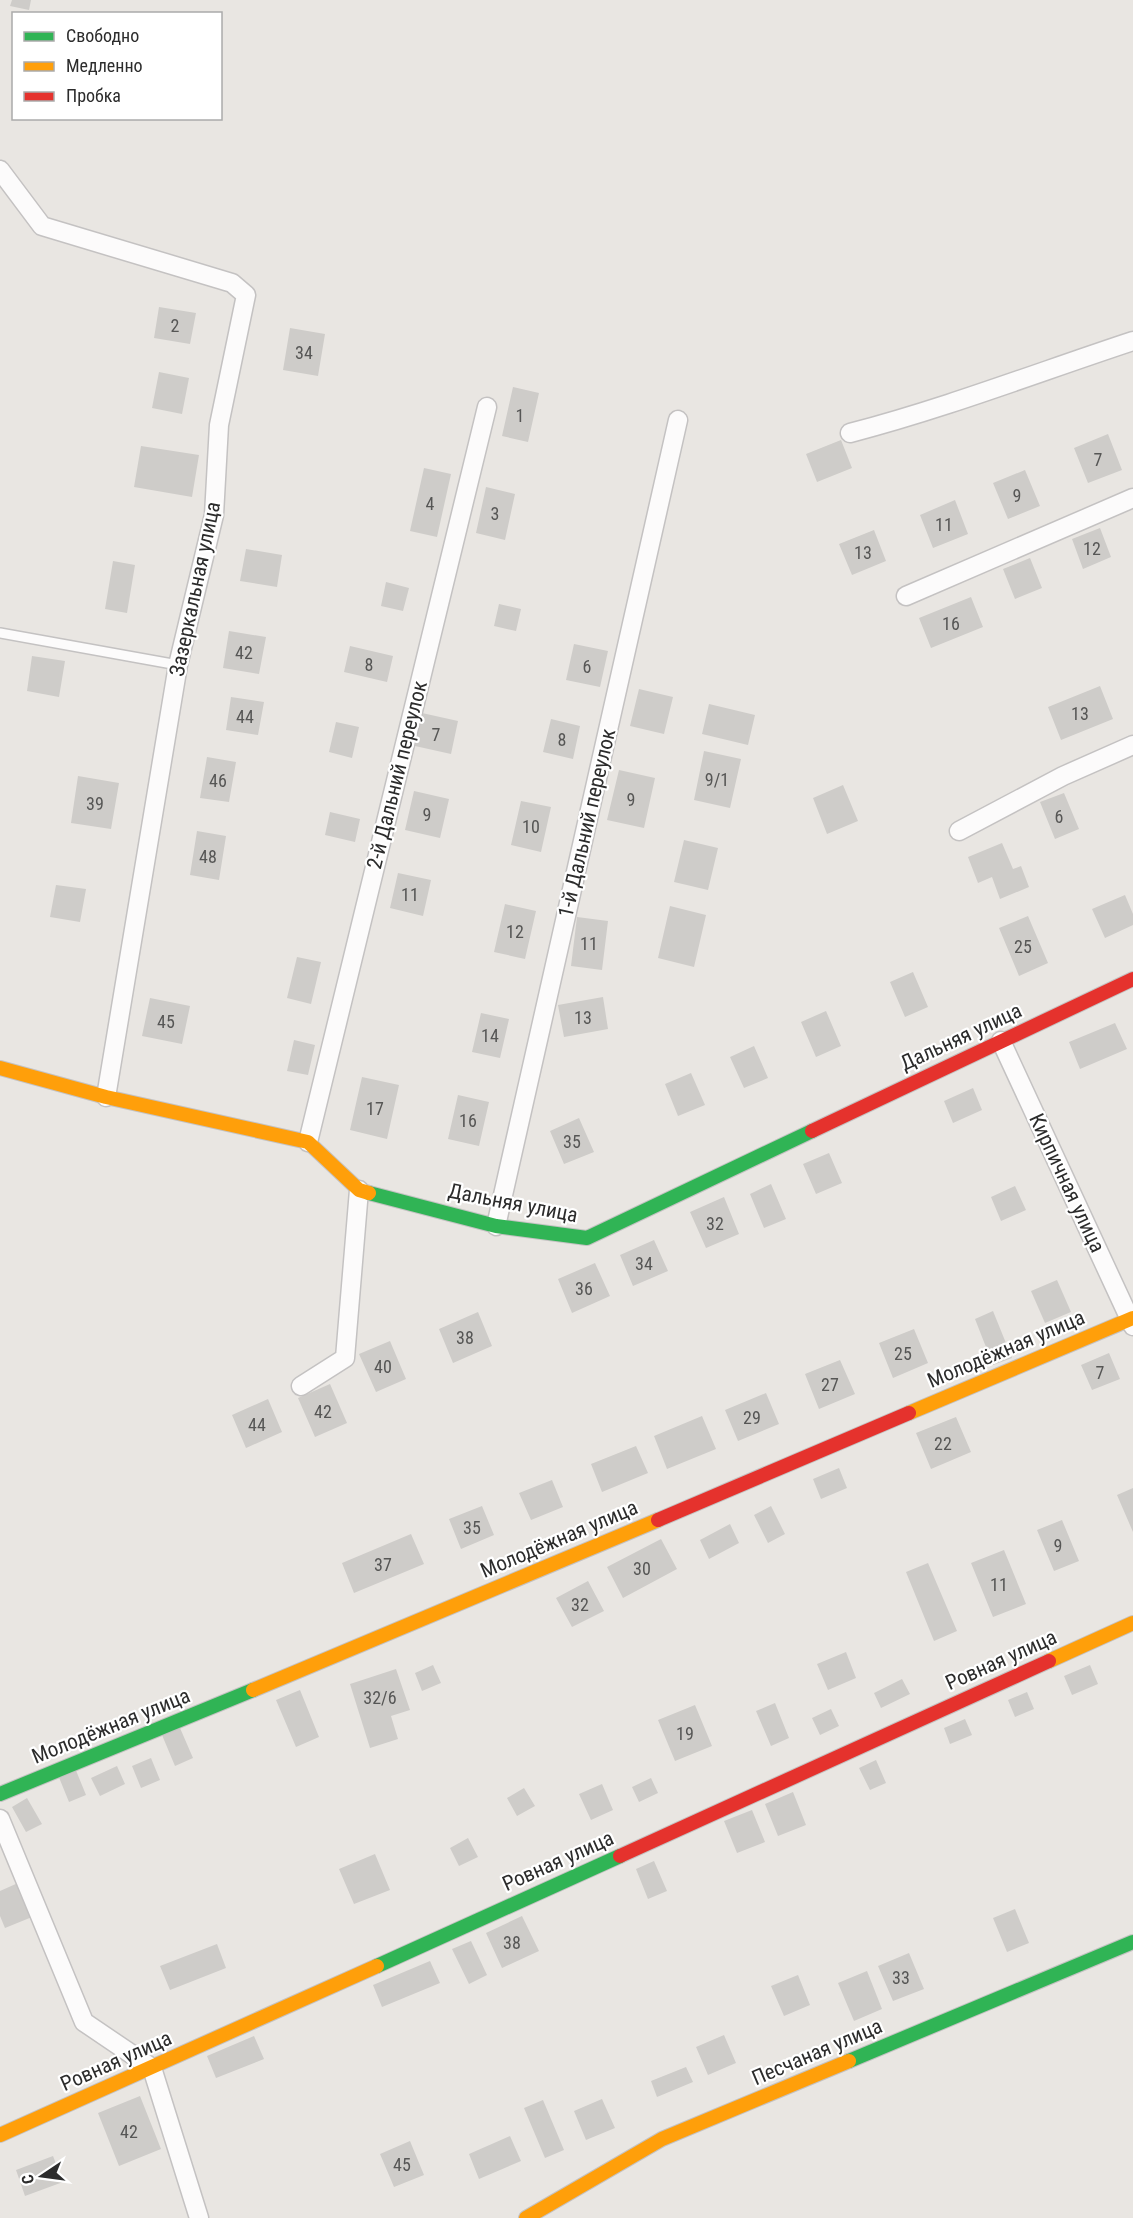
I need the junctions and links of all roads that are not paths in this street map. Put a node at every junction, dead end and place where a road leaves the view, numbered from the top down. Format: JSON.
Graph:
{"nodes":[{"id":1,"x":0,"y":170,"type":"edge"},
{"id":2,"x":1133,"y":341,"type":"edge"},
{"id":3,"x":486,"y":407,"type":"dead end"},
{"id":4,"x":678,"y":420,"type":"dead end"},
{"id":5,"x":850,"y":433,"type":"dead end"},
{"id":6,"x":1133,"y":498,"type":"edge"},
{"id":7,"x":906,"y":596,"type":"dead end"},
{"id":8,"x":0,"y":633,"type":"edge"},
{"id":9,"x":178,"y":665,"type":"junction"},
{"id":10,"x":1133,"y":745,"type":"edge"},
{"id":11,"x":958,"y":831,"type":"dead end"},
{"id":12,"x":1133,"y":979,"type":"edge"},
{"id":13,"x":1001,"y":1041,"type":"junction"},
{"id":14,"x":0,"y":1068,"type":"edge"},
{"id":15,"x":106,"y":1097,"type":"junction"},
{"id":16,"x":308,"y":1142,"type":"junction"},
{"id":17,"x":359,"y":1190,"type":"junction"},
{"id":18,"x":496,"y":1226,"type":"junction"},
{"id":19,"x":1132,"y":1321,"type":"edge"},
{"id":20,"x":301,"y":1386,"type":"dead end"},
{"id":21,"x":1133,"y":1623,"type":"edge"},
{"id":22,"x":0,"y":1794,"type":"edge"},
{"id":23,"x":0,"y":1819,"type":"edge"},
{"id":24,"x":1133,"y":1942,"type":"edge"},
{"id":25,"x":152,"y":2068,"type":"junction"},
{"id":26,"x":0,"y":2134,"type":"edge"},
{"id":27,"x":199,"y":2218,"type":"edge"},
{"id":28,"x":526,"y":2218,"type":"edge"}],
"edges":[{"from":1,"to":9,"type":"street","name":"Зазеркальная улица"},
{"from":2,"to":5,"type":"street"},
{"from":3,"to":16,"type":"street","name":"2-й Дальний переулок"},
{"from":4,"to":18,"type":"street","name":"1-й Дальний переулок"},
{"from":6,"to":7,"type":"street"},
{"from":8,"to":9,"type":"lane"},
{"from":9,"to":15,"type":"street","name":"Зазеркальная улица"},
{"from":10,"to":11,"type":"street"},
{"from":12,"to":13,"type":"street","name":"Дальняя улица"},
{"from":13,"to":18,"type":"street","name":"Дальняя улица"},
{"from":13,"to":19,"type":"street","name":"Кирпичная улица"},
{"from":14,"to":15,"type":"street"},
{"from":15,"to":16,"type":"street"},
{"from":16,"to":17,"type":"street","name":"Дальняя улица"},
{"from":17,"to":18,"type":"street","name":"Дальняя улица"},
{"from":17,"to":20,"type":"street"},
{"from":19,"to":22,"type":"street","name":"Молодёжная улица"},
{"from":21,"to":25,"type":"street","name":"Ровная улица"},
{"from":23,"to":25,"type":"street"},
{"from":24,"to":28,"type":"street","name":"Песчаная улица"},
{"from":25,"to":26,"type":"street","name":"Ровная улица"},
{"from":25,"to":27,"type":"street"}]}
